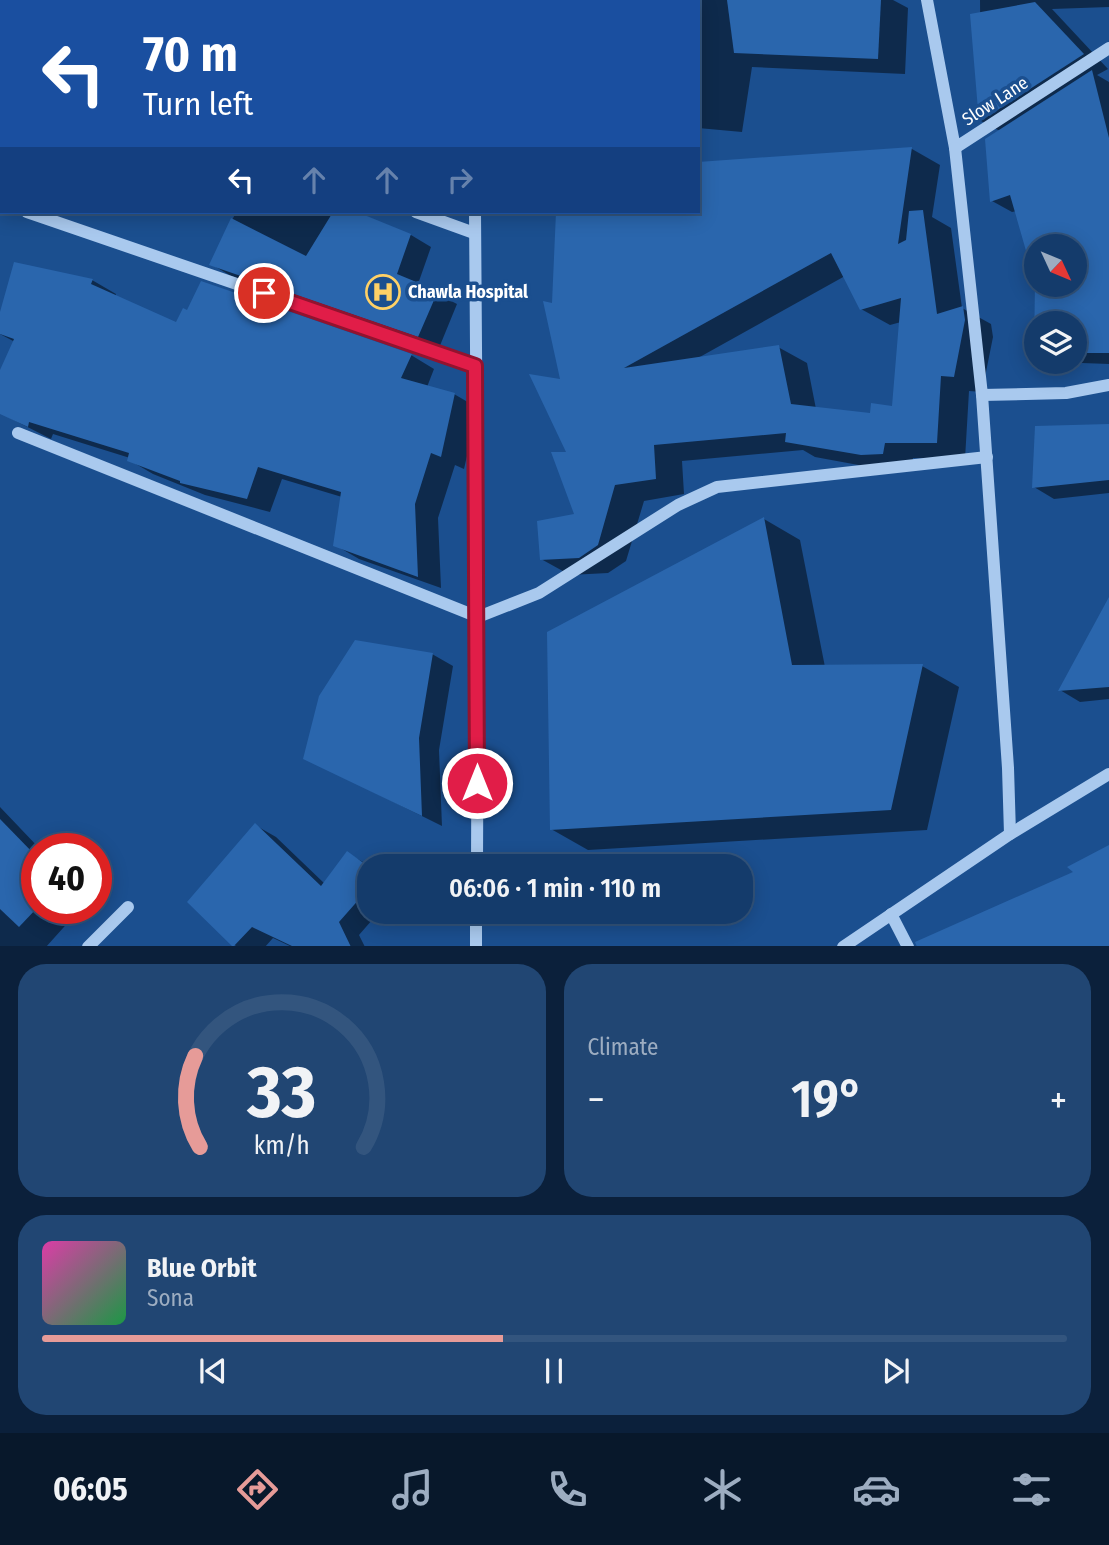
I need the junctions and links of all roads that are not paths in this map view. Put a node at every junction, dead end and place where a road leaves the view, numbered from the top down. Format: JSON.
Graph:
{"nodes":[{"id":1,"x":927,"y":0,"type":"edge"},
{"id":2,"x":1109,"y":48,"type":"edge"},
{"id":3,"x":955,"y":148,"type":"junction"},
{"id":4,"x":33,"y":214,"type":"edge"},
{"id":5,"x":422,"y":214,"type":"edge"},
{"id":6,"x":475,"y":214,"type":"edge"},
{"id":7,"x":474,"y":233,"type":"junction"},
{"id":8,"x":475,"y":366,"type":"junction"},
{"id":9,"x":1109,"y":385,"type":"edge"},
{"id":10,"x":982,"y":395,"type":"junction"},
{"id":11,"x":18,"y":433,"type":"dead end"},
{"id":12,"x":987,"y":457,"type":"junction"},
{"id":13,"x":478,"y":617,"type":"junction"},
{"id":14,"x":1107,"y":777,"type":"edge"},
{"id":15,"x":1010,"y":834,"type":"junction"},
{"id":16,"x":477,"y":854,"type":"edge"},
{"id":17,"x":128,"y":907,"type":"dead end"},
{"id":18,"x":891,"y":914,"type":"junction"},
{"id":19,"x":476,"y":924,"type":"edge"},
{"id":20,"x":89,"y":946,"type":"edge"},
{"id":21,"x":476,"y":946,"type":"edge"},
{"id":22,"x":844,"y":946,"type":"edge"},
{"id":23,"x":907,"y":946,"type":"edge"}],
"edges":[{"from":1,"to":3,"type":"street","name":"Slow Lane"},
{"from":2,"to":3,"type":"street","name":"Slow Lane"},
{"from":3,"to":10,"type":"street"},
{"from":4,"to":8,"type":"street"},
{"from":5,"to":7,"type":"street"},
{"from":6,"to":7,"type":"street"},
{"from":7,"to":8,"type":"street"},
{"from":8,"to":13,"type":"street"},
{"from":9,"to":10,"type":"street"},
{"from":10,"to":12,"type":"street"},
{"from":11,"to":13,"type":"street"},
{"from":12,"to":13,"type":"street"},
{"from":12,"to":15,"type":"street"},
{"from":13,"to":16,"type":"street"},
{"from":14,"to":15,"type":"street"},
{"from":15,"to":18,"type":"street"},
{"from":17,"to":20,"type":"street"},
{"from":18,"to":22,"type":"street"},
{"from":18,"to":23,"type":"street"},
{"from":19,"to":21,"type":"street"}]}
